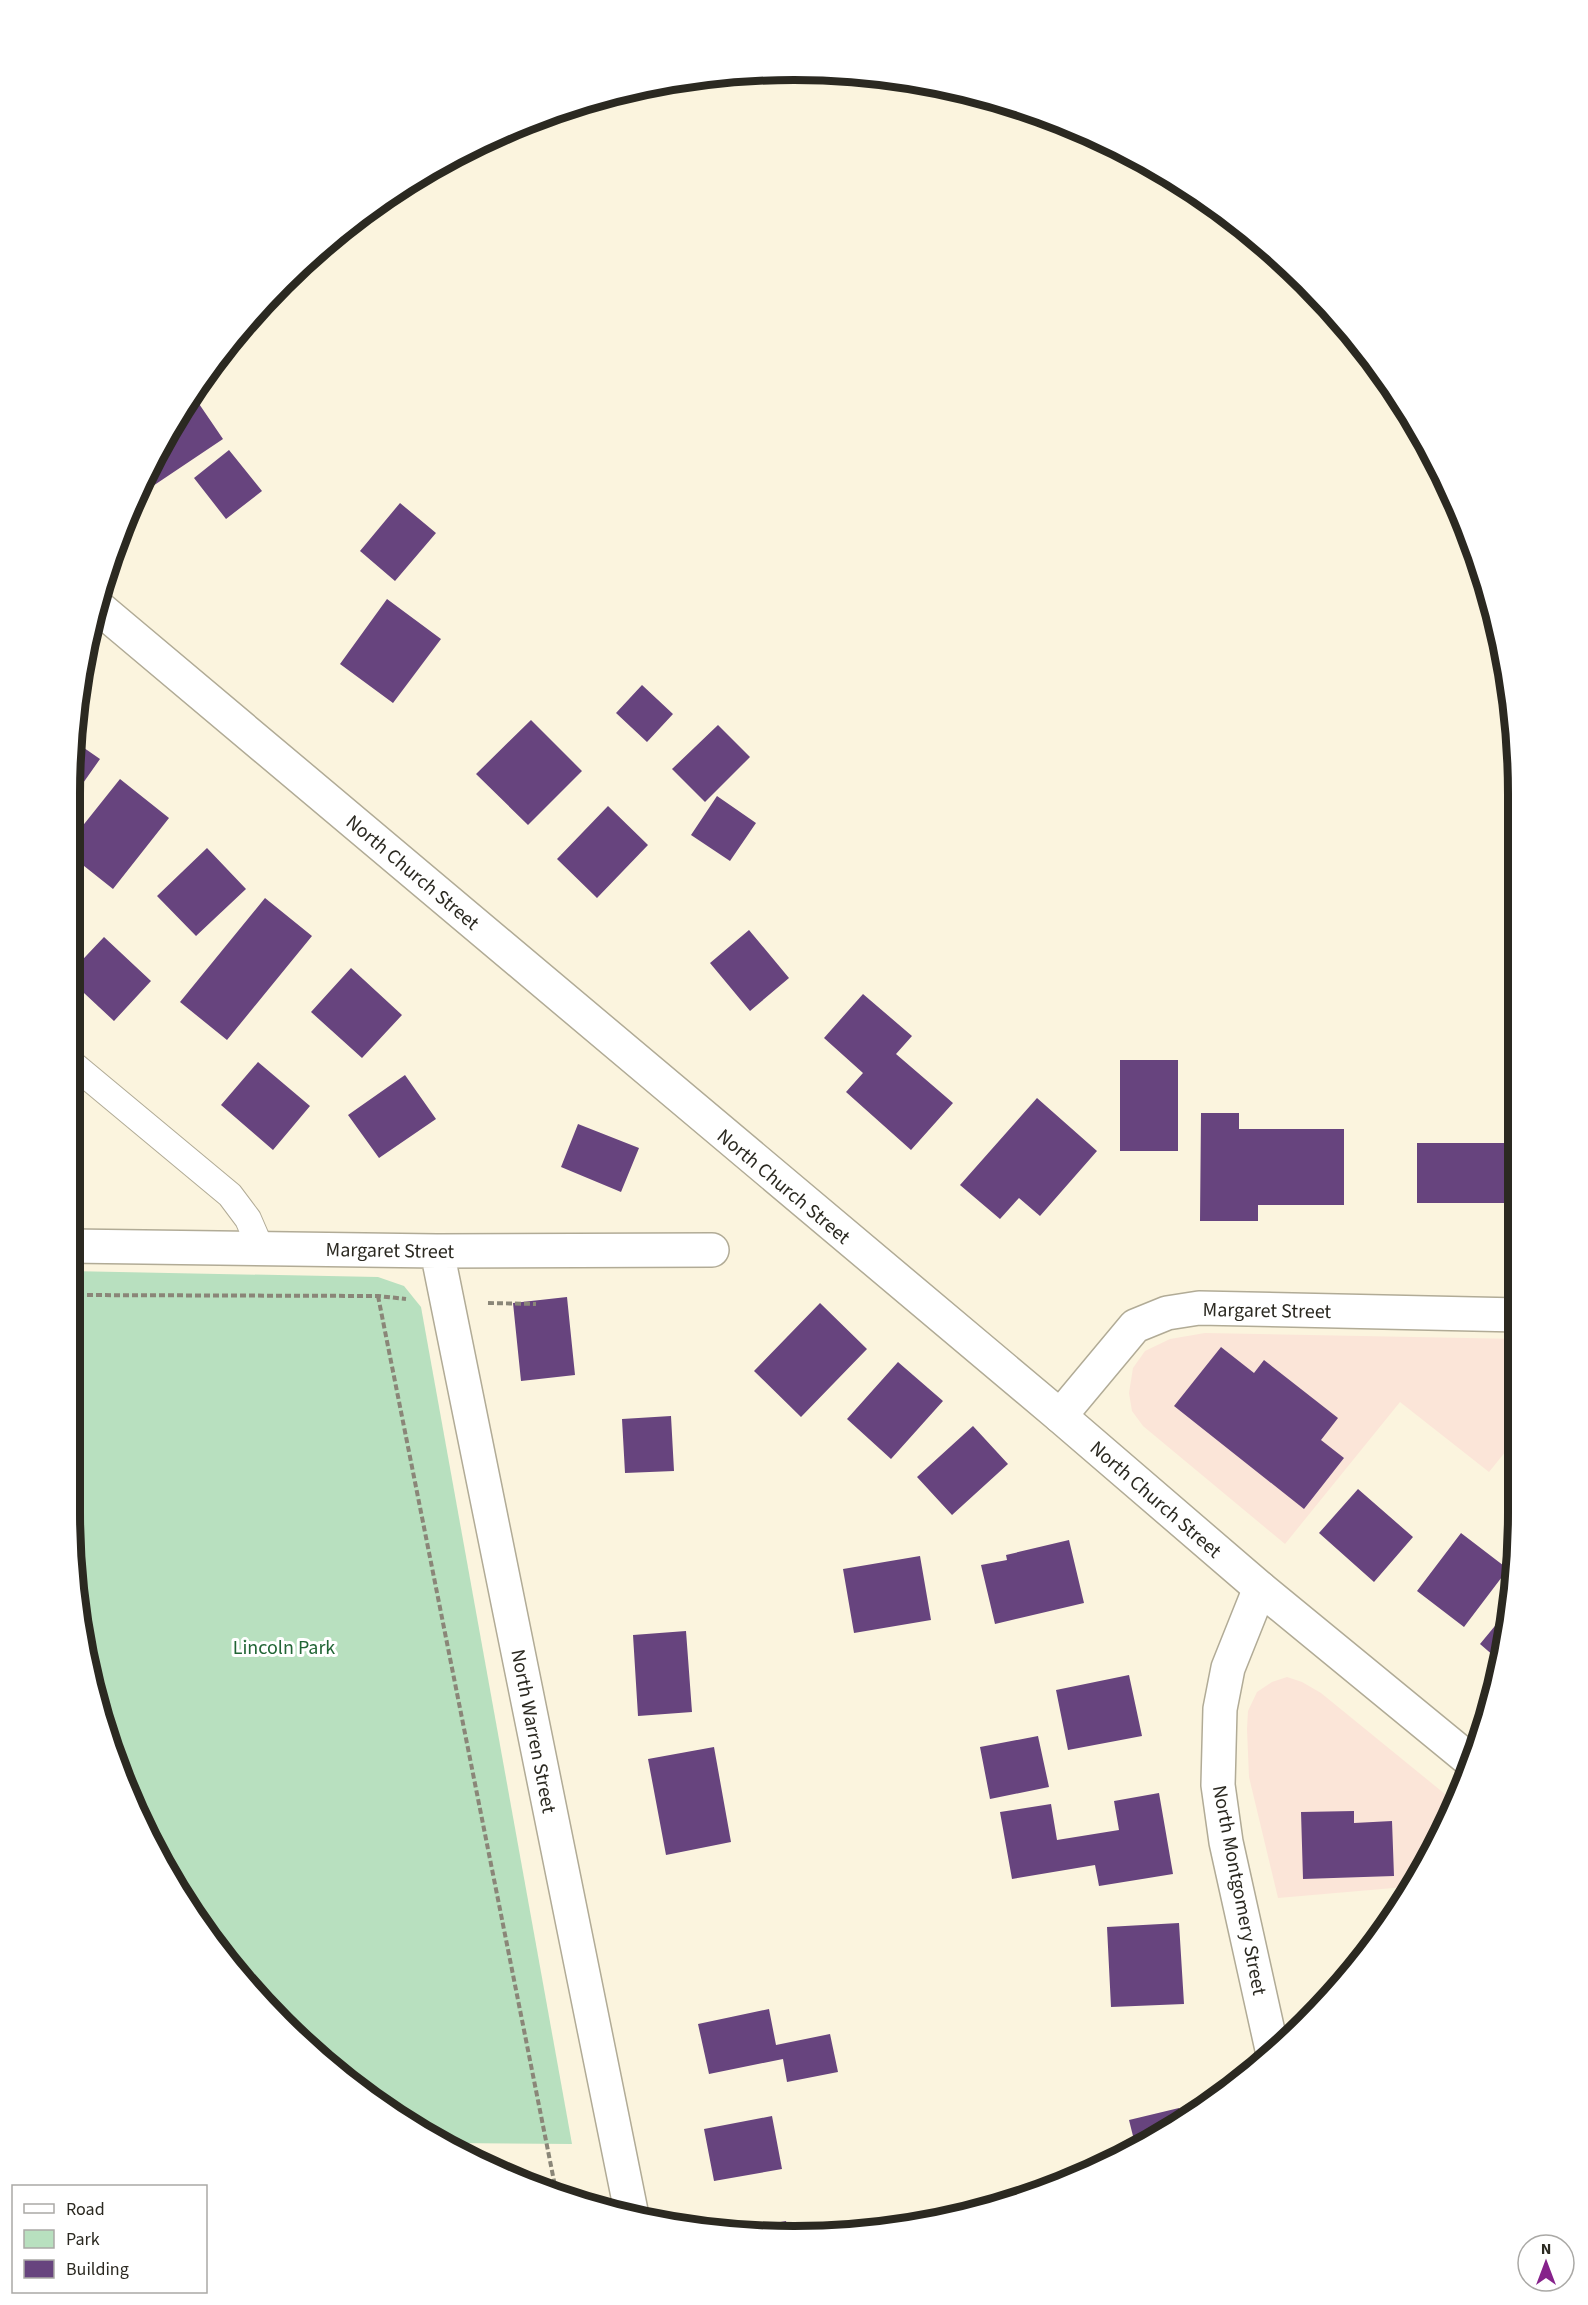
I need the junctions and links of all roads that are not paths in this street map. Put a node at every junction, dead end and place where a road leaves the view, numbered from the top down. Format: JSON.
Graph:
{"nodes":[{"id":1,"x":103,"y":612,"type":"edge"},
{"id":2,"x":80,"y":1070,"type":"edge"},
{"id":3,"x":80,"y":1246,"type":"edge"},
{"id":4,"x":261,"y":1249,"type":"junction"},
{"id":5,"x":712,"y":1250,"type":"dead end"},
{"id":6,"x":437,"y":1251,"type":"junction"},
{"id":7,"x":1508,"y":1315,"type":"edge"},
{"id":8,"x":1060,"y":1416,"type":"junction"},
{"id":9,"x":1260,"y":1588,"type":"junction"},
{"id":10,"x":1465,"y":1756,"type":"edge"},
{"id":11,"x":1271,"y":2043,"type":"edge"},
{"id":12,"x":630,"y":2206,"type":"edge"}],
"edges":[{"from":1,"to":8,"type":"street","name":"North Church Street"},
{"from":2,"to":4,"type":"lane"},
{"from":3,"to":4,"type":"street","name":"Margaret Street"},
{"from":4,"to":6,"type":"street","name":"Margaret Street"},
{"from":5,"to":6,"type":"street","name":"Margaret Street"},
{"from":6,"to":12,"type":"street","name":"North Warren Street"},
{"from":7,"to":8,"type":"street","name":"Margaret Street"},
{"from":8,"to":9,"type":"street","name":"North Church Street"},
{"from":9,"to":10,"type":"street","name":"North Church Street"},
{"from":9,"to":11,"type":"street","name":"North Montgomery Street"}]}
